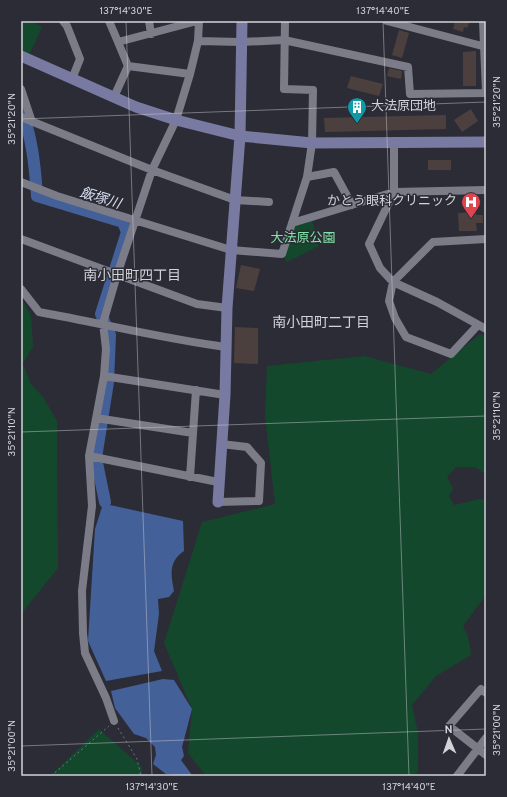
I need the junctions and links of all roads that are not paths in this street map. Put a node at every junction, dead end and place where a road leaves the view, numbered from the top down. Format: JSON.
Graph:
{"nodes":[{"id":1,"x":63,"y":21,"type":"edge"},
{"id":2,"x":109,"y":21,"type":"edge"},
{"id":3,"x":149,"y":21,"type":"edge"},
{"id":4,"x":198,"y":21,"type":"edge"},
{"id":5,"x":242,"y":21,"type":"edge"},
{"id":6,"x":285,"y":21,"type":"edge"},
{"id":7,"x":387,"y":21,"type":"edge"},
{"id":8,"x":483,"y":21,"type":"edge"},
{"id":9,"x":151,"y":34,"type":"junction"},
{"id":10,"x":284,"y":40,"type":"junction"},
{"id":11,"x":198,"y":41,"type":"junction"},
{"id":12,"x":118,"y":42,"type":"junction"},
{"id":13,"x":241,"y":42,"type":"junction"},
{"id":14,"x":485,"y":47,"type":"edge"},
{"id":15,"x":21,"y":56,"type":"edge"},
{"id":16,"x":128,"y":66,"type":"junction"},
{"id":17,"x":190,"y":74,"type":"junction"},
{"id":18,"x":72,"y":78,"type":"junction"},
{"id":19,"x":21,"y":89,"type":"edge"},
{"id":20,"x":486,"y":92,"type":"edge"},
{"id":21,"x":114,"y":97,"type":"junction"},
{"id":22,"x":21,"y":117,"type":"edge"},
{"id":23,"x":176,"y":120,"type":"junction"},
{"id":24,"x":32,"y":122,"type":"junction"},
{"id":25,"x":240,"y":136,"type":"junction"},
{"id":26,"x":486,"y":142,"type":"edge"},
{"id":27,"x":394,"y":143,"type":"junction"},
{"id":28,"x":312,"y":144,"type":"junction"},
{"id":29,"x":152,"y":170,"type":"junction"},
{"id":30,"x":307,"y":177,"type":"junction"},
{"id":31,"x":21,"y":182,"type":"edge"},
{"id":32,"x":486,"y":190,"type":"edge"},
{"id":33,"x":394,"y":192,"type":"junction"},
{"id":34,"x":235,"y":200,"type":"junction"},
{"id":35,"x":269,"y":202,"type":"dead end"},
{"id":36,"x":352,"y":205,"type":"junction"},
{"id":37,"x":136,"y":220,"type":"junction"},
{"id":38,"x":292,"y":223,"type":"junction"},
{"id":39,"x":21,"y":239,"type":"edge"},
{"id":40,"x":486,"y":239,"type":"edge"},
{"id":41,"x":231,"y":250,"type":"junction"},
{"id":42,"x":117,"y":276,"type":"junction"},
{"id":43,"x":393,"y":282,"type":"junction"},
{"id":44,"x":21,"y":289,"type":"edge"},
{"id":45,"x":228,"y":308,"type":"junction"},
{"id":46,"x":103,"y":323,"type":"junction"},
{"id":47,"x":478,"y":325,"type":"junction"},
{"id":48,"x":486,"y":329,"type":"edge"},
{"id":49,"x":226,"y":347,"type":"junction"},
{"id":50,"x":104,"y":376,"type":"junction"},
{"id":51,"x":196,"y":390,"type":"junction"},
{"id":52,"x":225,"y":395,"type":"junction"},
{"id":53,"x":96,"y":418,"type":"junction"},
{"id":54,"x":193,"y":433,"type":"junction"},
{"id":55,"x":221,"y":444,"type":"junction"},
{"id":56,"x":89,"y":456,"type":"junction"},
{"id":57,"x":190,"y":477,"type":"junction"},
{"id":58,"x":218,"y":482,"type":"junction"},
{"id":59,"x":218,"y":502,"type":"joint"},
{"id":60,"x":486,"y":693,"type":"edge"},
{"id":61,"x":114,"y":721,"type":"road end"},
{"id":62,"x":486,"y":738,"type":"edge"},
{"id":63,"x":477,"y":748,"type":"junction"},
{"id":64,"x":486,"y":755,"type":"edge"},
{"id":65,"x":456,"y":776,"type":"edge"}],
"edges":[{"from":1,"to":18,"type":"street"},
{"from":2,"to":12,"type":"street"},
{"from":3,"to":9,"type":"street"},
{"from":4,"to":9,"type":"street"},
{"from":4,"to":11,"type":"street"},
{"from":5,"to":13,"type":"street"},
{"from":6,"to":10,"type":"street"},
{"from":7,"to":14,"type":"street"},
{"from":8,"to":14,"type":"street"},
{"from":9,"to":12,"type":"street"},
{"from":10,"to":13,"type":"street"},
{"from":10,"to":20,"type":"street"},
{"from":10,"to":28,"type":"street"},
{"from":11,"to":13,"type":"street"},
{"from":11,"to":17,"type":"street"},
{"from":12,"to":16,"type":"street"},
{"from":13,"to":25,"type":"street"},
{"from":14,"to":20,"type":"street"},
{"from":15,"to":18,"type":"street"},
{"from":16,"to":17,"type":"street"},
{"from":16,"to":21,"type":"street"},
{"from":17,"to":23,"type":"street"},
{"from":18,"to":21,"type":"street"},
{"from":19,"to":24,"type":"street"},
{"from":21,"to":23,"type":"street"},
{"from":22,"to":24,"type":"street"},
{"from":23,"to":25,"type":"street"},
{"from":23,"to":29,"type":"street"},
{"from":24,"to":29,"type":"street"},
{"from":25,"to":28,"type":"street"},
{"from":25,"to":34,"type":"street"},
{"from":26,"to":27,"type":"street"},
{"from":27,"to":28,"type":"street"},
{"from":27,"to":33,"type":"street"},
{"from":28,"to":30,"type":"street"},
{"from":29,"to":34,"type":"street"},
{"from":29,"to":37,"type":"street"},
{"from":30,"to":36,"type":"street"},
{"from":30,"to":38,"type":"street"},
{"from":31,"to":37,"type":"street"},
{"from":32,"to":33,"type":"street"},
{"from":33,"to":36,"type":"street"},
{"from":33,"to":43,"type":"street"},
{"from":34,"to":35,"type":"street"},
{"from":34,"to":41,"type":"street"},
{"from":36,"to":38,"type":"street"},
{"from":37,"to":41,"type":"street"},
{"from":37,"to":42,"type":"street"},
{"from":38,"to":41,"type":"street"},
{"from":39,"to":42,"type":"street"},
{"from":40,"to":43,"type":"street"},
{"from":41,"to":45,"type":"street"},
{"from":42,"to":45,"type":"street"},
{"from":42,"to":46,"type":"street"},
{"from":43,"to":47,"type":"street"},
{"from":43,"to":47,"type":"street"},
{"from":44,"to":46,"type":"street"},
{"from":45,"to":49,"type":"street"},
{"from":46,"to":49,"type":"street"},
{"from":46,"to":50,"type":"street"},
{"from":47,"to":48,"type":"street"},
{"from":49,"to":52,"type":"street"},
{"from":50,"to":51,"type":"street"},
{"from":50,"to":53,"type":"street"},
{"from":51,"to":52,"type":"street"},
{"from":51,"to":54,"type":"street"},
{"from":52,"to":55,"type":"street"},
{"from":53,"to":54,"type":"street"},
{"from":53,"to":56,"type":"street"},
{"from":54,"to":57,"type":"street"},
{"from":55,"to":58,"type":"street"},
{"from":55,"to":59,"type":"street"},
{"from":56,"to":57,"type":"street"},
{"from":56,"to":61,"type":"street"},
{"from":57,"to":58,"type":"street"},
{"from":58,"to":59,"type":"street"},
{"from":60,"to":63,"type":"street"},
{"from":62,"to":63,"type":"street"},
{"from":63,"to":64,"type":"street"},
{"from":63,"to":65,"type":"street"}]}
